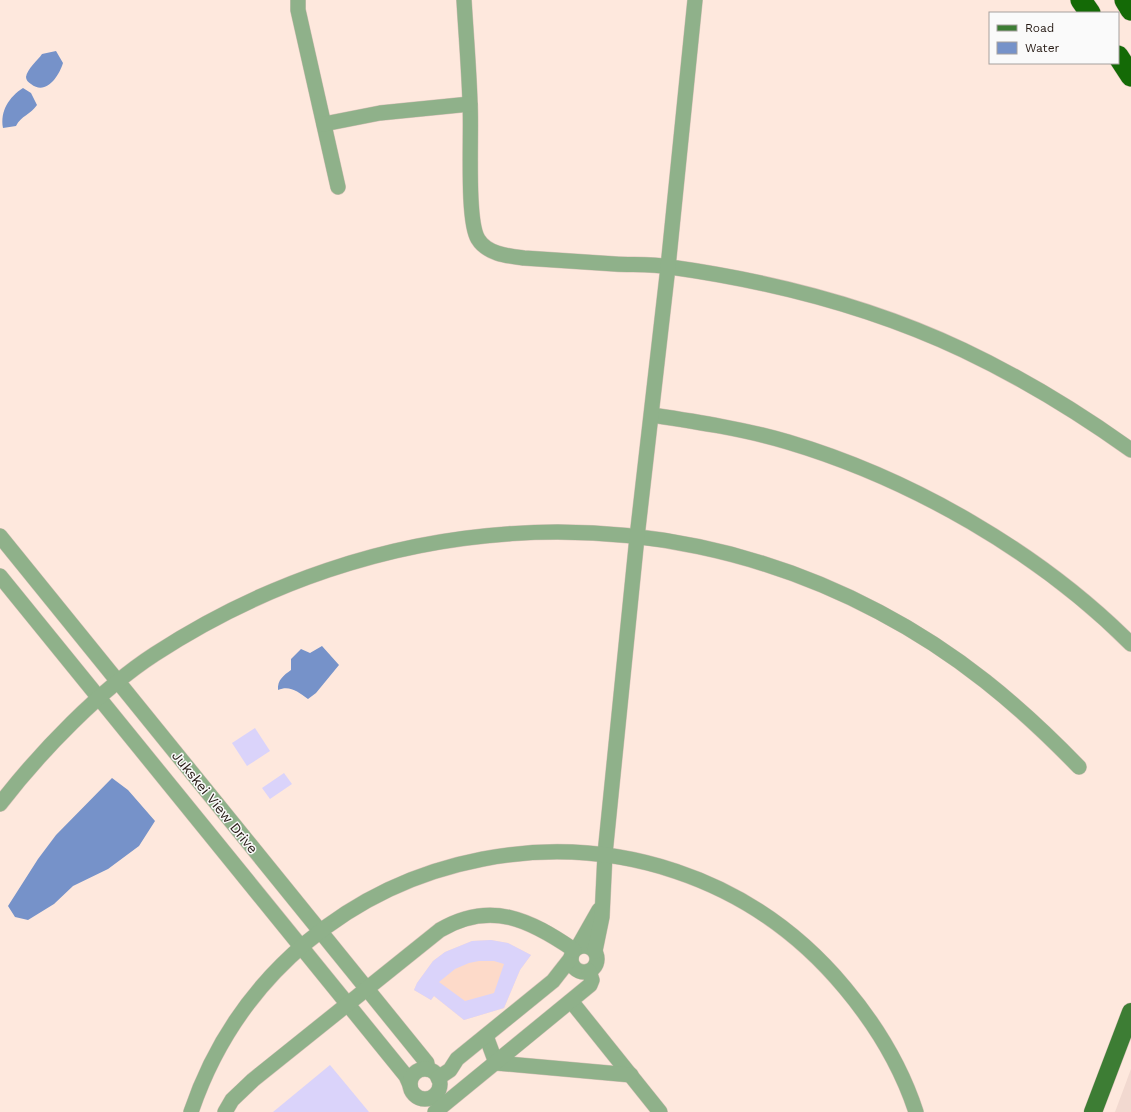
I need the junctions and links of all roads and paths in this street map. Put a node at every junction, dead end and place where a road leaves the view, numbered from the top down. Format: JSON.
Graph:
{"nodes":[{"id":1,"x":298,"y":0,"type":"edge"},
{"id":2,"x":464,"y":0,"type":"edge"},
{"id":3,"x":695,"y":0,"type":"edge"},
{"id":4,"x":1081,"y":0,"type":"edge"},
{"id":5,"x":1125,"y":0,"type":"edge"},
{"id":6,"x":1131,"y":10,"type":"edge"},
{"id":7,"x":1089,"y":12,"type":"edge"},
{"id":8,"x":1119,"y":58,"type":"edge"},
{"id":9,"x":1131,"y":76,"type":"edge"},
{"id":10,"x":470,"y":104,"type":"junction"},
{"id":11,"x":324,"y":124,"type":"junction"},
{"id":12,"x":338,"y":187,"type":"dead end"},
{"id":13,"x":668,"y":266,"type":"junction"},
{"id":14,"x":652,"y":415,"type":"junction"},
{"id":15,"x":1131,"y":450,"type":"edge"},
{"id":16,"x":0,"y":536,"type":"edge"},
{"id":17,"x":637,"y":537,"type":"junction"},
{"id":18,"x":0,"y":576,"type":"edge"},
{"id":19,"x":1131,"y":644,"type":"edge"},
{"id":20,"x":118,"y":682,"type":"junction"},
{"id":21,"x":98,"y":697,"type":"junction"},
{"id":22,"x":1079,"y":767,"type":"dead end"},
{"id":23,"x":0,"y":804,"type":"edge"},
{"id":24,"x":605,"y":854,"type":"junction"},
{"id":25,"x":601,"y":905,"type":"junction"},
{"id":26,"x":320,"y":932,"type":"junction"},
{"id":27,"x":300,"y":947,"type":"junction"},
{"id":28,"x":595,"y":951,"type":"junction"},
{"id":29,"x":578,"y":959,"type":"junction"},
{"id":30,"x":366,"y":988,"type":"junction"},
{"id":31,"x":571,"y":1001,"type":"junction"},
{"id":32,"x":347,"y":1004,"type":"junction"},
{"id":33,"x":1131,"y":1012,"type":"edge"},
{"id":34,"x":486,"y":1036,"type":"junction"},
{"id":35,"x":496,"y":1063,"type":"junction"},
{"id":36,"x":631,"y":1075,"type":"junction"},
{"id":37,"x":433,"y":1076,"type":"junction"},
{"id":38,"x":410,"y":1085,"type":"junction"},
{"id":39,"x":424,"y":1098,"type":"junction"},
{"id":40,"x":451,"y":1099,"type":"junction"},
{"id":41,"x":191,"y":1112,"type":"edge"},
{"id":42,"x":225,"y":1112,"type":"edge"},
{"id":43,"x":435,"y":1112,"type":"edge"},
{"id":44,"x":660,"y":1112,"type":"edge"},
{"id":45,"x":916,"y":1112,"type":"edge"},
{"id":46,"x":1093,"y":1112,"type":"edge"}],
"edges":[{"from":1,"to":11,"type":"street"},
{"from":2,"to":10,"type":"street"},
{"from":3,"to":13,"type":"street"},
{"from":4,"to":7,"type":"highway"},
{"from":5,"to":6,"type":"highway"},
{"from":8,"to":9,"type":"highway"},
{"from":10,"to":11,"type":"street"},
{"from":10,"to":13,"type":"street"},
{"from":11,"to":12,"type":"street"},
{"from":13,"to":14,"type":"street"},
{"from":13,"to":15,"type":"street"},
{"from":14,"to":17,"type":"street"},
{"from":14,"to":19,"type":"street"},
{"from":16,"to":20,"type":"street","name":"Jukskei View Drive"},
{"from":17,"to":20,"type":"street"},
{"from":17,"to":22,"type":"street"},
{"from":17,"to":24,"type":"street"},
{"from":18,"to":21,"type":"street","name":"Jukskei View Drive"},
{"from":20,"to":21,"type":"street"},
{"from":20,"to":26,"type":"street","name":"Jukskei View Drive"},
{"from":21,"to":23,"type":"street"},
{"from":21,"to":27,"type":"street","name":"Jukskei View Drive"},
{"from":24,"to":25,"type":"street"},
{"from":24,"to":26,"type":"street"},
{"from":24,"to":45,"type":"street"},
{"from":25,"to":28,"type":"street"},
{"from":25,"to":29,"type":"street"},
{"from":26,"to":27,"type":"street"},
{"from":26,"to":30,"type":"street","name":"Jukskei View Drive"},
{"from":27,"to":32,"type":"street","name":"Jukskei View Drive"},
{"from":27,"to":41,"type":"street"},
{"from":28,"to":29,"type":"street"},
{"from":28,"to":29,"type":"street"},
{"from":29,"to":30,"type":"street"},
{"from":29,"to":31,"type":"street"},
{"from":29,"to":34,"type":"street"},
{"from":30,"to":32,"type":"street"},
{"from":30,"to":37,"type":"street","name":"Jukskei View Drive"},
{"from":31,"to":35,"type":"street"},
{"from":31,"to":36,"type":"street"},
{"from":32,"to":38,"type":"street","name":"Jukskei View Drive"},
{"from":32,"to":42,"type":"street"},
{"from":33,"to":46,"type":"main road"},
{"from":34,"to":35,"type":"street"},
{"from":34,"to":37,"type":"street"},
{"from":35,"to":36,"type":"street"},
{"from":35,"to":40,"type":"street"},
{"from":36,"to":44,"type":"street"},
{"from":37,"to":38,"type":"street"},
{"from":37,"to":39,"type":"street"},
{"from":37,"to":40,"type":"street","name":"Jukskei View Drive"},
{"from":38,"to":39,"type":"street"},
{"from":39,"to":43,"type":"street"},
{"from":40,"to":43,"type":"street"}]}
